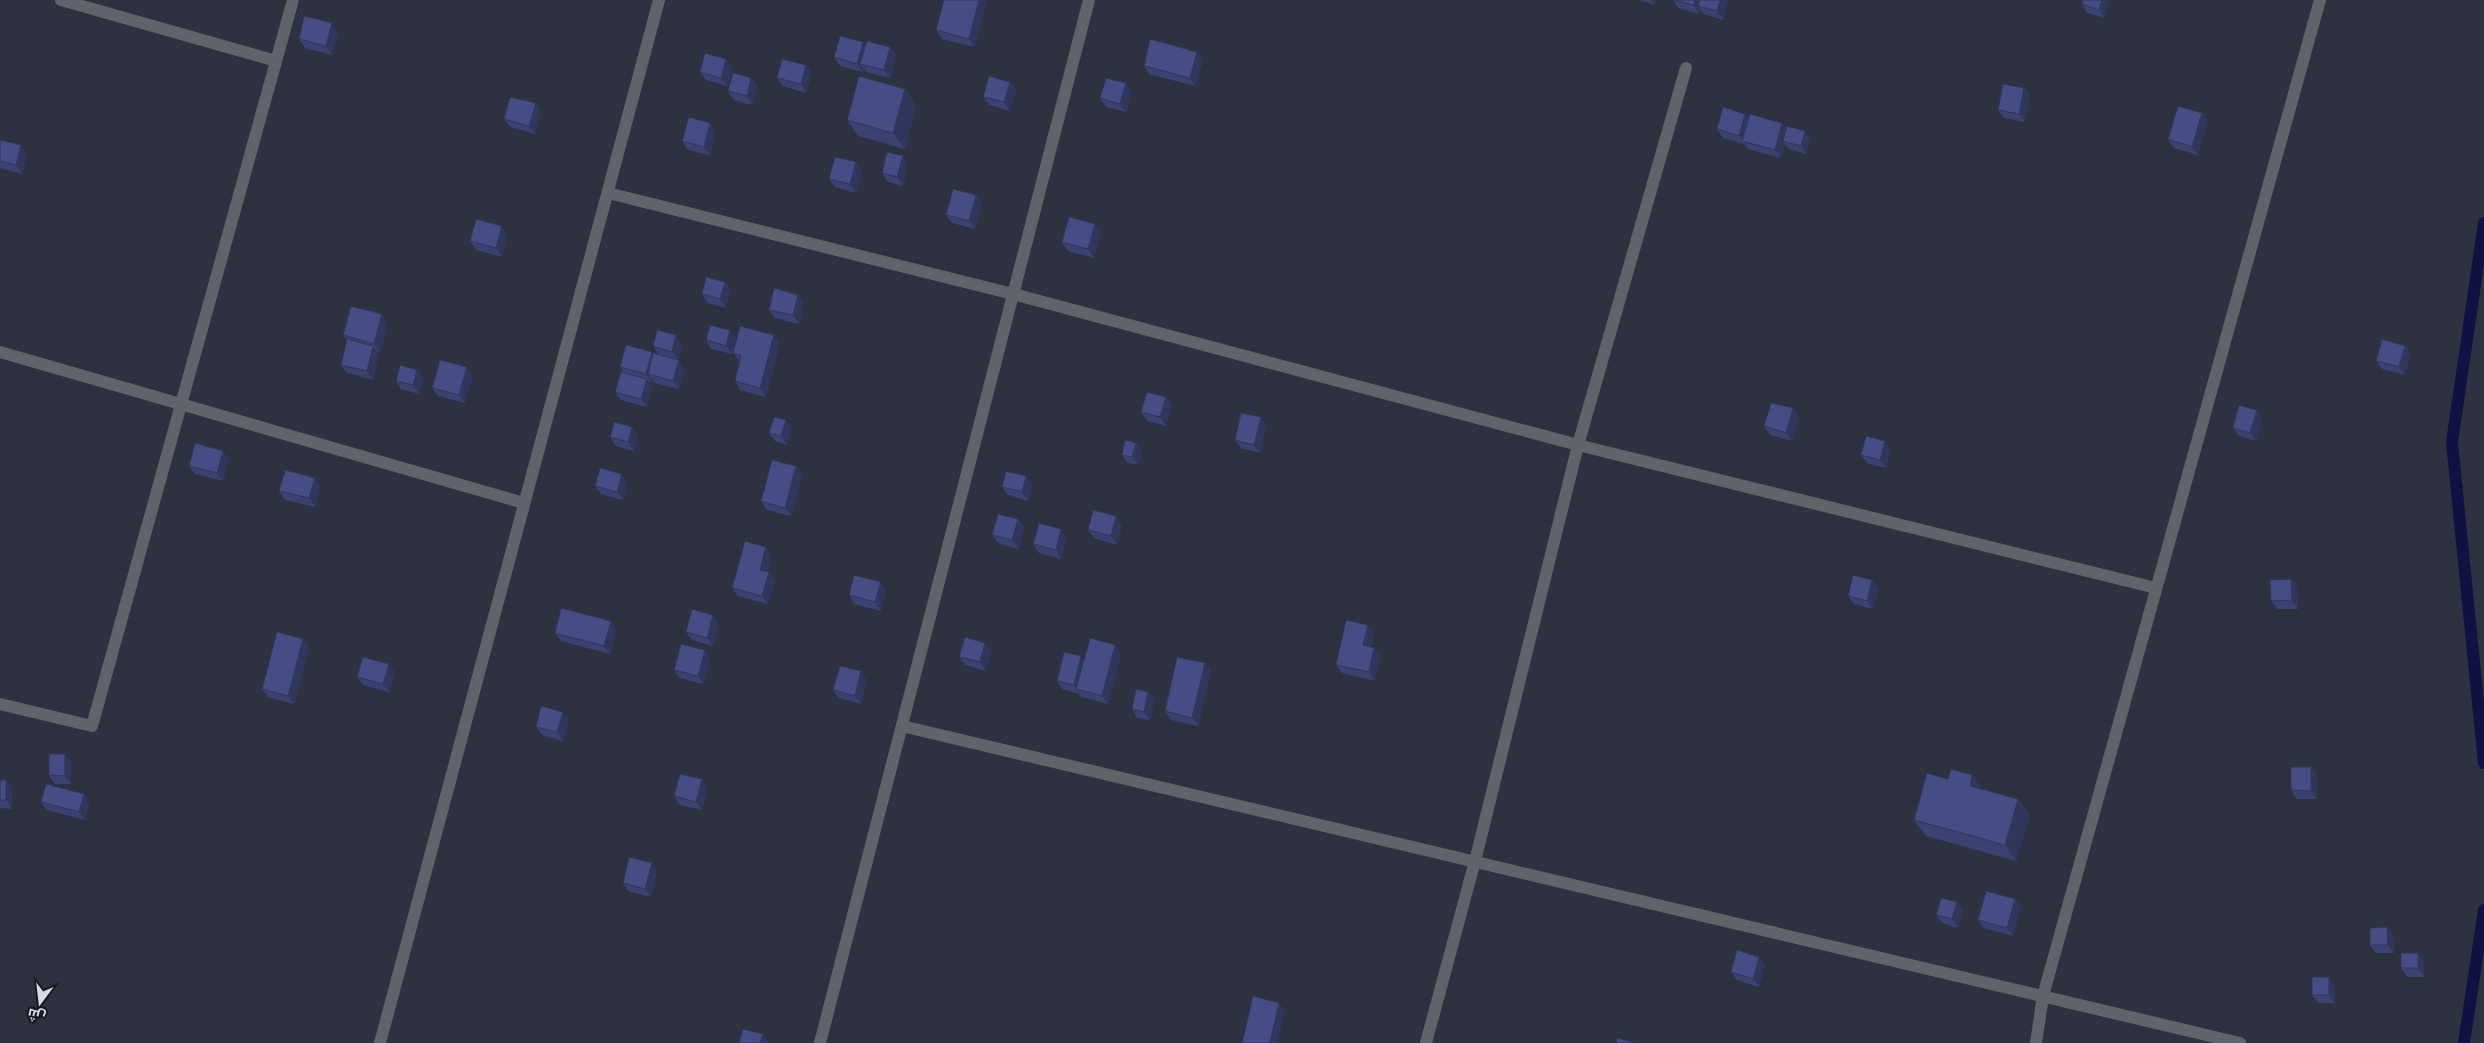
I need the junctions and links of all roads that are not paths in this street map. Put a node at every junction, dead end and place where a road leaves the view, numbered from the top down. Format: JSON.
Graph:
{"nodes":[{"id":1,"x":61,"y":0,"type":"edge"},
{"id":2,"x":293,"y":0,"type":"edge"},
{"id":3,"x":659,"y":0,"type":"edge"},
{"id":4,"x":1089,"y":0,"type":"edge"},
{"id":5,"x":2320,"y":0,"type":"edge"},
{"id":6,"x":276,"y":61,"type":"junction"},
{"id":7,"x":1686,"y":68,"type":"dead end"},
{"id":8,"x":608,"y":193,"type":"junction"},
{"id":9,"x":1013,"y":294,"type":"junction"},
{"id":10,"x":0,"y":352,"type":"edge"},
{"id":11,"x":182,"y":405,"type":"junction"},
{"id":12,"x":1578,"y":446,"type":"junction"},
{"id":13,"x":524,"y":504,"type":"junction"},
{"id":14,"x":2156,"y":588,"type":"junction"},
{"id":15,"x":0,"y":704,"type":"edge"},
{"id":16,"x":902,"y":726,"type":"junction"},
{"id":17,"x":1475,"y":861,"type":"junction"},
{"id":18,"x":2042,"y":996,"type":"junction"},
{"id":19,"x":380,"y":1043,"type":"edge"},
{"id":20,"x":820,"y":1043,"type":"edge"},
{"id":21,"x":1426,"y":1043,"type":"edge"},
{"id":22,"x":2036,"y":1043,"type":"edge"},
{"id":23,"x":2240,"y":1043,"type":"edge"}],
"edges":[{"from":1,"to":6,"type":"street"},
{"from":2,"to":6,"type":"street"},
{"from":3,"to":8,"type":"street"},
{"from":4,"to":9,"type":"street"},
{"from":5,"to":14,"type":"street"},
{"from":6,"to":11,"type":"street"},
{"from":7,"to":12,"type":"street"},
{"from":8,"to":9,"type":"street"},
{"from":8,"to":13,"type":"street"},
{"from":9,"to":12,"type":"street"},
{"from":9,"to":16,"type":"street"},
{"from":10,"to":11,"type":"street"},
{"from":11,"to":13,"type":"street"},
{"from":11,"to":15,"type":"street"},
{"from":12,"to":14,"type":"street"},
{"from":12,"to":17,"type":"street"},
{"from":13,"to":19,"type":"street"},
{"from":14,"to":18,"type":"street"},
{"from":16,"to":17,"type":"street"},
{"from":16,"to":20,"type":"street"},
{"from":17,"to":18,"type":"street"},
{"from":17,"to":21,"type":"street"},
{"from":18,"to":22,"type":"street"},
{"from":18,"to":23,"type":"street"}]}
